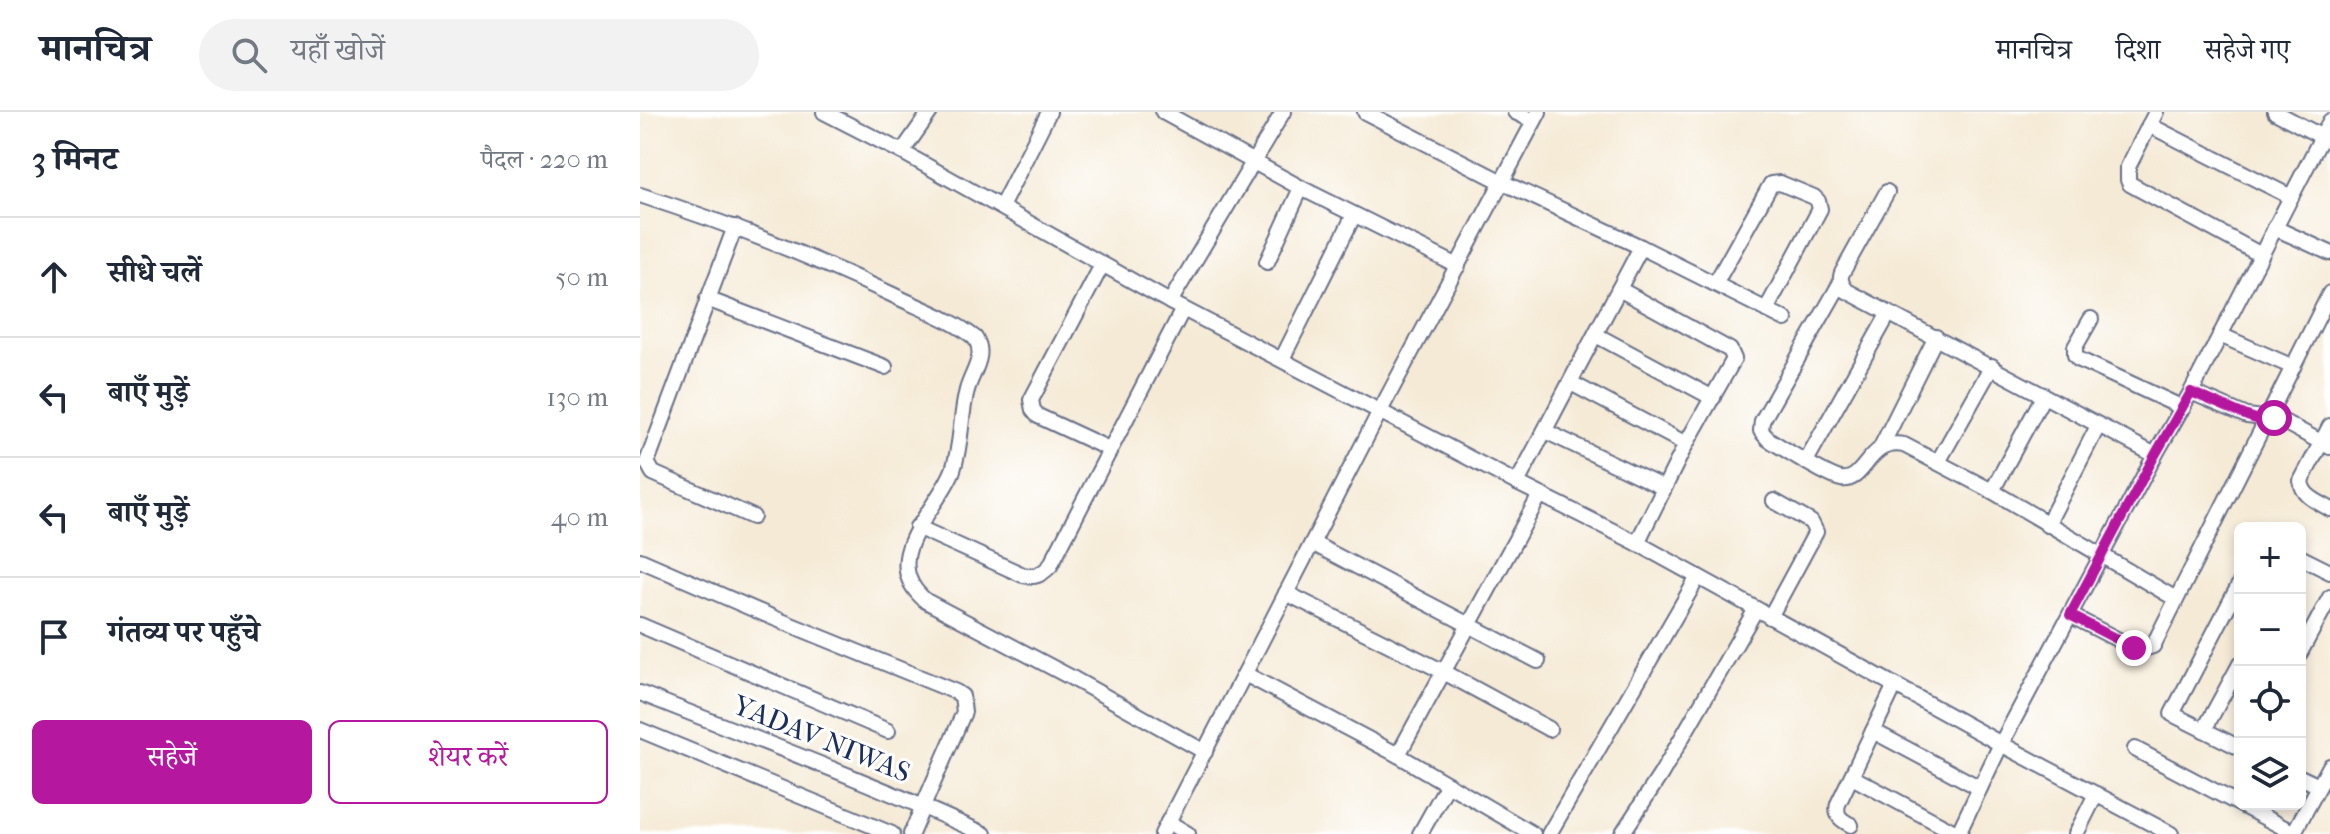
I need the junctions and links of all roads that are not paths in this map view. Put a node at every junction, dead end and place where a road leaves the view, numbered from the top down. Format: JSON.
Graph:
{"nodes":[{"id":1,"x":824,"y":112,"type":"edge"},
{"id":2,"x":930,"y":112,"type":"edge"},
{"id":3,"x":1049,"y":112,"type":"edge"},
{"id":4,"x":1163,"y":112,"type":"edge"},
{"id":5,"x":1283,"y":112,"type":"edge"},
{"id":6,"x":1365,"y":112,"type":"edge"},
{"id":7,"x":1515,"y":112,"type":"edge"},
{"id":8,"x":2278,"y":112,"type":"edge"},
{"id":9,"x":1536,"y":117,"type":"edge"},
{"id":10,"x":2153,"y":119,"type":"edge"},
{"id":11,"x":2330,"y":121,"type":"edge"},
{"id":12,"x":2326,"y":138,"type":"edge"},
{"id":13,"x":902,"y":152,"type":"junction"},
{"id":14,"x":1255,"y":161,"type":"junction"},
{"id":15,"x":1502,"y":182,"type":"junction"},
{"id":16,"x":1301,"y":188,"type":"junction"},
{"id":17,"x":1887,"y":192,"type":"dead end"},
{"id":18,"x":640,"y":195,"type":"edge"},
{"id":19,"x":2291,"y":197,"type":"junction"},
{"id":20,"x":1001,"y":207,"type":"junction"},
{"id":21,"x":1354,"y":215,"type":"junction"},
{"id":22,"x":735,"y":227,"type":"junction"},
{"id":23,"x":2275,"y":228,"type":"junction"},
{"id":24,"x":1641,"y":247,"type":"junction"},
{"id":25,"x":2330,"y":253,"type":"edge"},
{"id":26,"x":2261,"y":255,"type":"junction"},
{"id":27,"x":1267,"y":262,"type":"dead end"},
{"id":28,"x":1102,"y":265,"type":"junction"},
{"id":29,"x":1458,"y":266,"type":"junction"},
{"id":30,"x":1841,"y":282,"type":"junction"},
{"id":31,"x":1715,"y":284,"type":"junction"},
{"id":32,"x":1619,"y":289,"type":"junction"},
{"id":33,"x":2330,"y":293,"type":"edge"},
{"id":34,"x":707,"y":299,"type":"junction"},
{"id":35,"x":1176,"y":306,"type":"junction"},
{"id":36,"x":1766,"y":310,"type":"junction"},
{"id":37,"x":1889,"y":313,"type":"junction"},
{"id":38,"x":1785,"y":319,"type":"dead end"},
{"id":39,"x":2091,"y":319,"type":"dead end"},
{"id":40,"x":1596,"y":335,"type":"junction"},
{"id":41,"x":2220,"y":335,"type":"junction"},
{"id":42,"x":1936,"y":337,"type":"junction"},
{"id":43,"x":1282,"y":359,"type":"junction"},
{"id":44,"x":1992,"y":366,"type":"junction"},
{"id":45,"x":885,"y":367,"type":"dead end"},
{"id":46,"x":2293,"y":367,"type":"junction"},
{"id":47,"x":1571,"y":383,"type":"junction"},
{"id":48,"x":2191,"y":392,"type":"junction"},
{"id":49,"x":2044,"y":395,"type":"junction"},
{"id":50,"x":1713,"y":398,"type":"junction"},
{"id":51,"x":2183,"y":408,"type":"junction"},
{"id":52,"x":1380,"y":411,"type":"junction"},
{"id":53,"x":2268,"y":417,"type":"junction"},
{"id":54,"x":2098,"y":426,"type":"junction"},
{"id":55,"x":2330,"y":426,"type":"edge"},
{"id":56,"x":1545,"y":431,"type":"junction"},
{"id":57,"x":1686,"y":444,"type":"junction"},
{"id":58,"x":2326,"y":445,"type":"edge"},
{"id":59,"x":1881,"y":447,"type":"junction"},
{"id":60,"x":1109,"y":449,"type":"junction"},
{"id":61,"x":2155,"y":455,"type":"junction"},
{"id":62,"x":1806,"y":461,"type":"junction"},
{"id":63,"x":1938,"y":462,"type":"junction"},
{"id":64,"x":1517,"y":483,"type":"junction"},
{"id":65,"x":1664,"y":488,"type":"junction"},
{"id":66,"x":1992,"y":491,"type":"junction"},
{"id":67,"x":1540,"y":495,"type":"junction"},
{"id":68,"x":1774,"y":501,"type":"dead end"},
{"id":69,"x":2330,"y":509,"type":"edge"},
{"id":70,"x":753,"y":517,"type":"dead end"},
{"id":71,"x":2047,"y":525,"type":"junction"},
{"id":72,"x":917,"y":527,"type":"junction"},
{"id":73,"x":1312,"y":543,"type":"junction"},
{"id":74,"x":1637,"y":543,"type":"junction"},
{"id":75,"x":2100,"y":556,"type":"junction"},
{"id":76,"x":640,"y":560,"type":"edge"},
{"id":77,"x":2306,"y":560,"type":"edge"},
{"id":78,"x":2330,"y":572,"type":"edge"},
{"id":79,"x":1698,"y":577,"type":"junction"},
{"id":80,"x":1286,"y":593,"type":"junction"},
{"id":81,"x":2234,"y":594,"type":"edge"},
{"id":82,"x":2330,"y":597,"type":"edge"},
{"id":83,"x":2176,"y":599,"type":"junction"},
{"id":84,"x":1756,"y":609,"type":"junction"},
{"id":85,"x":2070,"y":615,"type":"junction"},
{"id":86,"x":1770,"y":617,"type":"junction"},
{"id":87,"x":1469,"y":624,"type":"junction"},
{"id":88,"x":640,"y":625,"type":"edge"},
{"id":89,"x":2306,"y":642,"type":"edge"},
{"id":90,"x":1538,"y":661,"type":"dead end"},
{"id":91,"x":2239,"y":666,"type":"edge"},
{"id":92,"x":1442,"y":671,"type":"junction"},
{"id":93,"x":1245,"y":674,"type":"junction"},
{"id":94,"x":1895,"y":685,"type":"junction"},
{"id":95,"x":640,"y":693,"type":"edge"},
{"id":96,"x":1549,"y":729,"type":"dead end"},
{"id":97,"x":640,"y":730,"type":"edge"},
{"id":98,"x":2204,"y":730,"type":"junction"},
{"id":99,"x":888,"y":731,"type":"dead end"},
{"id":100,"x":1873,"y":731,"type":"junction"},
{"id":101,"x":2001,"y":744,"type":"junction"},
{"id":102,"x":2234,"y":745,"type":"edge"},
{"id":103,"x":2135,"y":749,"type":"dead end"},
{"id":104,"x":1205,"y":752,"type":"junction"},
{"id":105,"x":1398,"y":755,"type":"junction"},
{"id":106,"x":2330,"y":766,"type":"edge"},
{"id":107,"x":1852,"y":777,"type":"junction"},
{"id":108,"x":2306,"y":780,"type":"edge"},
{"id":109,"x":1448,"y":784,"type":"junction"},
{"id":110,"x":2319,"y":786,"type":"junction"},
{"id":111,"x":1980,"y":788,"type":"junction"},
{"id":112,"x":2096,"y":794,"type":"junction"},
{"id":113,"x":923,"y":806,"type":"junction"},
{"id":114,"x":1851,"y":825,"type":"dead end"},
{"id":115,"x":1165,"y":828,"type":"edge"},
{"id":116,"x":980,"y":833,"type":"edge"},
{"id":117,"x":2294,"y":833,"type":"edge"},
{"id":118,"x":892,"y":834,"type":"edge"},
{"id":119,"x":911,"y":834,"type":"edge"},
{"id":120,"x":1188,"y":834,"type":"edge"},
{"id":121,"x":1420,"y":834,"type":"edge"},
{"id":122,"x":1533,"y":834,"type":"edge"},
{"id":123,"x":1549,"y":834,"type":"edge"},
{"id":124,"x":1622,"y":834,"type":"edge"},
{"id":125,"x":1958,"y":834,"type":"edge"},
{"id":126,"x":2076,"y":834,"type":"edge"},
{"id":127,"x":2171,"y":834,"type":"edge"}],
"edges":[{"from":1,"to":13,"type":"street"},
{"from":2,"to":13,"type":"street"},
{"from":3,"to":20,"type":"street"},
{"from":4,"to":14,"type":"street"},
{"from":5,"to":14,"type":"street"},
{"from":6,"to":15,"type":"street"},
{"from":7,"to":9,"type":"street"},
{"from":8,"to":12,"type":"street"},
{"from":9,"to":15,"type":"street"},
{"from":10,"to":19,"type":"street"},
{"from":10,"to":26,"type":"street"},
{"from":11,"to":12,"type":"street"},
{"from":12,"to":19,"type":"street"},
{"from":13,"to":20,"type":"street"},
{"from":14,"to":16,"type":"street"},
{"from":14,"to":35,"type":"street"},
{"from":15,"to":24,"type":"street"},
{"from":15,"to":29,"type":"street"},
{"from":16,"to":21,"type":"street"},
{"from":16,"to":27,"type":"street"},
{"from":17,"to":30,"type":"street"},
{"from":18,"to":22,"type":"street"},
{"from":19,"to":23,"type":"street"},
{"from":20,"to":28,"type":"street"},
{"from":21,"to":29,"type":"street"},
{"from":21,"to":43,"type":"street"},
{"from":22,"to":34,"type":"street"},
{"from":22,"to":72,"type":"street"},
{"from":23,"to":25,"type":"street"},
{"from":23,"to":26,"type":"street"},
{"from":24,"to":31,"type":"street"},
{"from":24,"to":32,"type":"street"},
{"from":26,"to":41,"type":"street"},
{"from":28,"to":35,"type":"street"},
{"from":28,"to":60,"type":"street"},
{"from":29,"to":52,"type":"street"},
{"from":30,"to":37,"type":"street"},
{"from":30,"to":62,"type":"street"},
{"from":31,"to":36,"type":"street"},
{"from":31,"to":36,"type":"street"},
{"from":32,"to":40,"type":"street"},
{"from":32,"to":50,"type":"street"},
{"from":33,"to":46,"type":"street"},
{"from":34,"to":45,"type":"street"},
{"from":34,"to":70,"type":"street"},
{"from":35,"to":43,"type":"street"},
{"from":35,"to":60,"type":"street"},
{"from":36,"to":38,"type":"street"},
{"from":37,"to":42,"type":"street"},
{"from":37,"to":62,"type":"street"},
{"from":39,"to":51,"type":"street"},
{"from":40,"to":47,"type":"street"},
{"from":40,"to":50,"type":"street"},
{"from":41,"to":46,"type":"street"},
{"from":41,"to":48,"type":"street"},
{"from":42,"to":44,"type":"street"},
{"from":42,"to":59,"type":"street"},
{"from":43,"to":52,"type":"street"},
{"from":44,"to":49,"type":"street"},
{"from":44,"to":63,"type":"street"},
{"from":46,"to":53,"type":"street"},
{"from":47,"to":56,"type":"street"},
{"from":47,"to":57,"type":"street"},
{"from":48,"to":51,"type":"street"},
{"from":48,"to":53,"type":"street"},
{"from":49,"to":54,"type":"street"},
{"from":49,"to":66,"type":"street"},
{"from":50,"to":57,"type":"street"},
{"from":51,"to":61,"type":"street"},
{"from":52,"to":64,"type":"street"},
{"from":52,"to":73,"type":"street"},
{"from":53,"to":58,"type":"street"},
{"from":53,"to":83,"type":"street"},
{"from":54,"to":61,"type":"street"},
{"from":54,"to":71,"type":"street"},
{"from":55,"to":58,"type":"street"},
{"from":56,"to":64,"type":"street"},
{"from":56,"to":65,"type":"street"},
{"from":57,"to":65,"type":"street"},
{"from":58,"to":69,"type":"street"},
{"from":59,"to":62,"type":"street"},
{"from":59,"to":63,"type":"street"},
{"from":60,"to":72,"type":"street"},
{"from":61,"to":75,"type":"street"},
{"from":63,"to":66,"type":"street"},
{"from":64,"to":67,"type":"street"},
{"from":65,"to":74,"type":"street"},
{"from":66,"to":71,"type":"street"},
{"from":67,"to":74,"type":"street"},
{"from":67,"to":87,"type":"street"},
{"from":68,"to":86,"type":"street"},
{"from":71,"to":75,"type":"street"},
{"from":72,"to":104,"type":"street"},
{"from":73,"to":80,"type":"street"},
{"from":73,"to":87,"type":"street"},
{"from":74,"to":79,"type":"street"},
{"from":75,"to":83,"type":"street"},
{"from":75,"to":85,"type":"street"},
{"from":76,"to":113,"type":"street"},
{"from":77,"to":78,"type":"street"},
{"from":79,"to":84,"type":"street"},
{"from":79,"to":123,"type":"street"},
{"from":80,"to":92,"type":"street"},
{"from":80,"to":93,"type":"street"},
{"from":81,"to":98,"type":"street"},
{"from":82,"to":89,"type":"street"},
{"from":83,"to":85,"type":"street"},
{"from":84,"to":86,"type":"street"},
{"from":84,"to":124,"type":"street"},
{"from":85,"to":101,"type":"street"},
{"from":86,"to":94,"type":"street"},
{"from":87,"to":90,"type":"street"},
{"from":87,"to":92,"type":"street"},
{"from":88,"to":99,"type":"street"},
{"from":91,"to":98,"type":"street"},
{"from":92,"to":96,"type":"street"},
{"from":92,"to":105,"type":"street"},
{"from":93,"to":104,"type":"street"},
{"from":93,"to":105,"type":"street"},
{"from":94,"to":100,"type":"street"},
{"from":94,"to":101,"type":"street"},
{"from":95,"to":113,"type":"street","name":"YADAV NIWAS"},
{"from":97,"to":118,"type":"street"},
{"from":98,"to":102,"type":"street"},
{"from":100,"to":107,"type":"street"},
{"from":100,"to":111,"type":"street"},
{"from":101,"to":111,"type":"street"},
{"from":101,"to":112,"type":"street"},
{"from":103,"to":117,"type":"street"},
{"from":104,"to":115,"type":"street"},
{"from":105,"to":109,"type":"street"},
{"from":106,"to":110,"type":"street"},
{"from":107,"to":114,"type":"street"},
{"from":107,"to":125,"type":"street"},
{"from":108,"to":110,"type":"street"},
{"from":109,"to":121,"type":"street"},
{"from":109,"to":122,"type":"street"},
{"from":110,"to":117,"type":"street"},
{"from":111,"to":125,"type":"street"},
{"from":112,"to":126,"type":"street"},
{"from":112,"to":127,"type":"street"},
{"from":113,"to":116,"type":"street","name":"YADAV NIWAS"},
{"from":113,"to":119,"type":"street"},
{"from":115,"to":120,"type":"street"}]}
